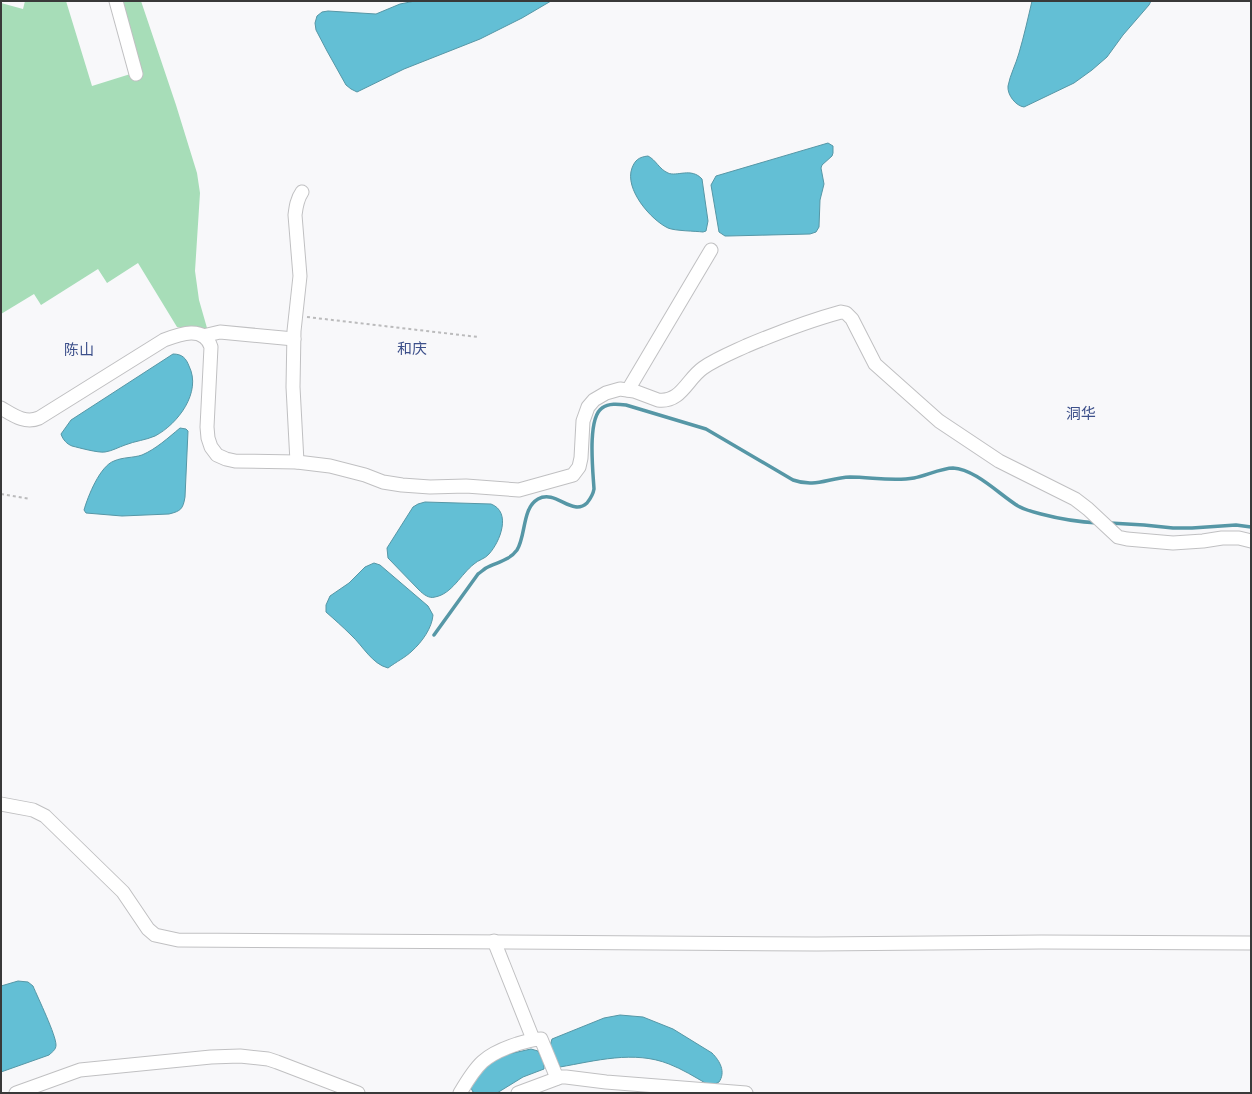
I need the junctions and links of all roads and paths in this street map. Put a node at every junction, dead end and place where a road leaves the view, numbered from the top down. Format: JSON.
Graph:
{"nodes":[{"id":1,"x":116,"y":1,"type":"edge"},
{"id":2,"x":136,"y":74,"type":"dead end"},
{"id":3,"x":302,"y":192,"type":"dead end"},
{"id":4,"x":711,"y":250,"type":"dead end"},
{"id":5,"x":296,"y":316,"type":"junction"},
{"id":6,"x":203,"y":336,"type":"junction"},
{"id":7,"x":478,"y":338,"type":"dead end"},
{"id":8,"x":294,"y":339,"type":"junction"},
{"id":9,"x":628,"y":390,"type":"junction"},
{"id":10,"x":1,"y":408,"type":"edge"},
{"id":11,"x":297,"y":462,"type":"junction"},
{"id":12,"x":1,"y":494,"type":"edge"},
{"id":13,"x":30,"y":499,"type":"dead end"},
{"id":14,"x":1251,"y":541,"type":"edge"},
{"id":15,"x":1,"y":804,"type":"edge"},
{"id":16,"x":494,"y":941,"type":"junction"},
{"id":17,"x":1251,"y":943,"type":"edge"},
{"id":18,"x":533,"y":1039,"type":"junction"},
{"id":19,"x":557,"y":1078,"type":"junction"},
{"id":20,"x":16,"y":1093,"type":"edge"},
{"id":21,"x":358,"y":1093,"type":"edge"},
{"id":22,"x":460,"y":1093,"type":"edge"},
{"id":23,"x":518,"y":1093,"type":"edge"},
{"id":24,"x":746,"y":1093,"type":"edge"}],
"edges":[{"from":1,"to":2,"type":"street"},
{"from":3,"to":5,"type":"street"},
{"from":4,"to":9,"type":"street"},
{"from":5,"to":7,"type":"path"},
{"from":5,"to":8,"type":"street"},
{"from":6,"to":8,"type":"street"},
{"from":6,"to":10,"type":"street"},
{"from":6,"to":11,"type":"street"},
{"from":8,"to":11,"type":"street"},
{"from":9,"to":11,"type":"street"},
{"from":9,"to":14,"type":"street"},
{"from":12,"to":13,"type":"path"},
{"from":15,"to":16,"type":"street"},
{"from":16,"to":17,"type":"street"},
{"from":16,"to":18,"type":"street"},
{"from":18,"to":19,"type":"street"},
{"from":18,"to":22,"type":"street"},
{"from":19,"to":23,"type":"street"},
{"from":19,"to":24,"type":"street"},
{"from":20,"to":21,"type":"street"}]}
